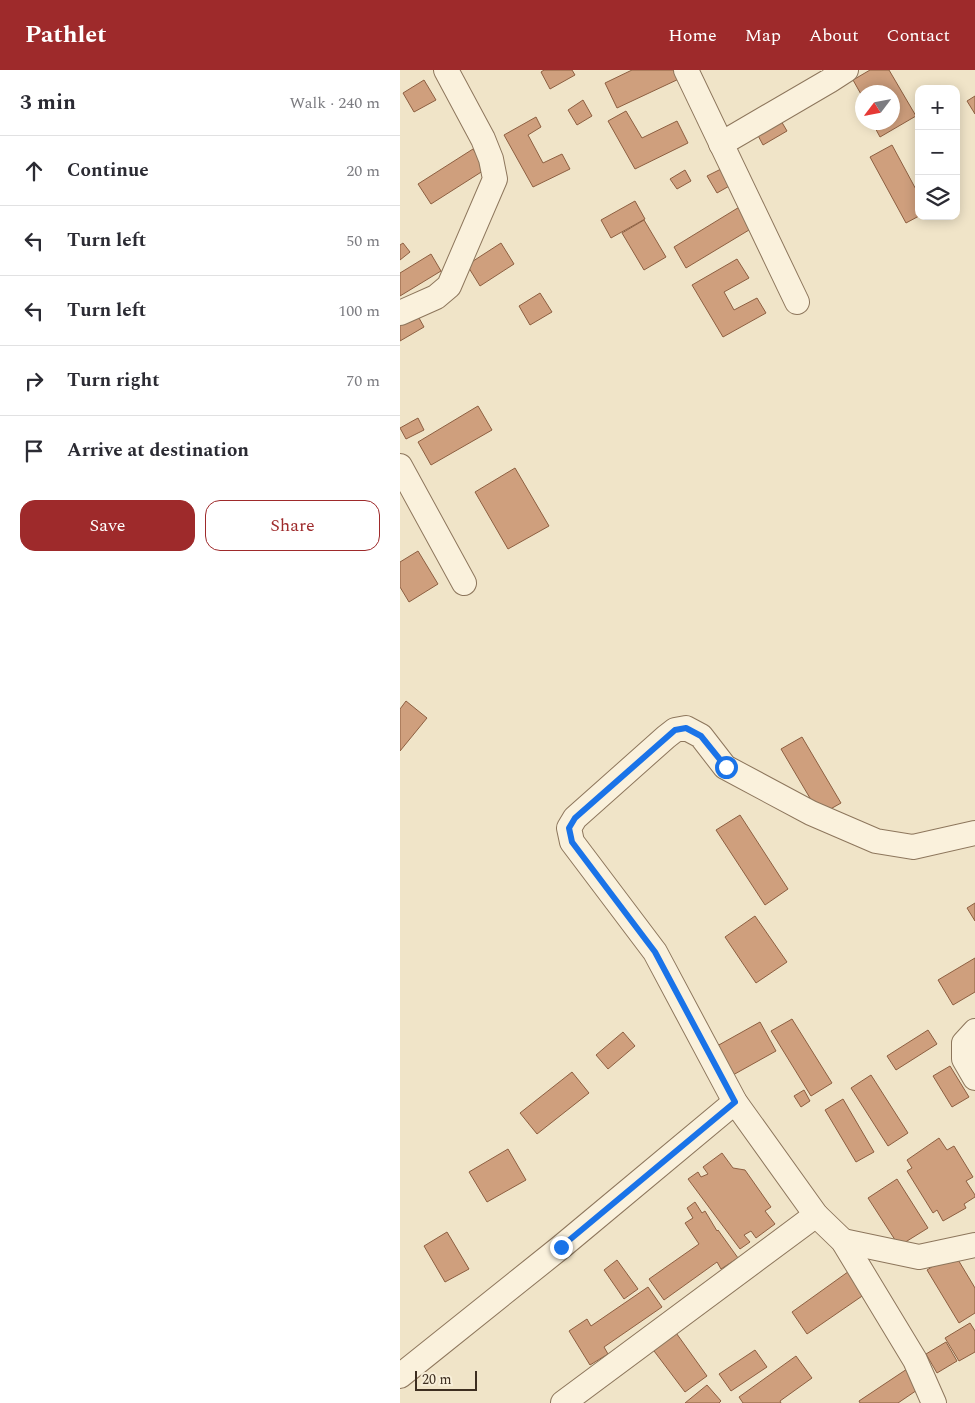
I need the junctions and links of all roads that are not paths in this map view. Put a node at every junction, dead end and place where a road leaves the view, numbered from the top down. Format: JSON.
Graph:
{"nodes":[{"id":1,"x":446,"y":70,"type":"edge"},
{"id":2,"x":686,"y":70,"type":"edge"},
{"id":3,"x":846,"y":70,"type":"edge"},
{"id":4,"x":721,"y":144,"type":"junction"},
{"id":5,"x":797,"y":302,"type":"dead end"},
{"id":6,"x":400,"y":313,"type":"edge"},
{"id":7,"x":400,"y":466,"type":"edge"},
{"id":8,"x":464,"y":583,"type":"dead end"},
{"id":9,"x":975,"y":833,"type":"edge"},
{"id":10,"x":975,"y":1031,"type":"edge"},
{"id":11,"x":975,"y":1078,"type":"edge"},
{"id":12,"x":735,"y":1102,"type":"junction"},
{"id":13,"x":816,"y":1215,"type":"junction"},
{"id":14,"x":843,"y":1241,"type":"junction"},
{"id":15,"x":975,"y":1245,"type":"edge"},
{"id":16,"x":400,"y":1376,"type":"edge"},
{"id":17,"x":563,"y":1403,"type":"edge"},
{"id":18,"x":934,"y":1403,"type":"edge"}],
"edges":[{"from":1,"to":6,"type":"street"},
{"from":2,"to":4,"type":"street"},
{"from":3,"to":4,"type":"street"},
{"from":4,"to":5,"type":"street"},
{"from":7,"to":8,"type":"street"},
{"from":9,"to":12,"type":"street"},
{"from":10,"to":11,"type":"street"},
{"from":12,"to":13,"type":"street"},
{"from":12,"to":16,"type":"street"},
{"from":13,"to":14,"type":"street"},
{"from":13,"to":17,"type":"street"},
{"from":14,"to":15,"type":"street"},
{"from":14,"to":18,"type":"street"}]}
